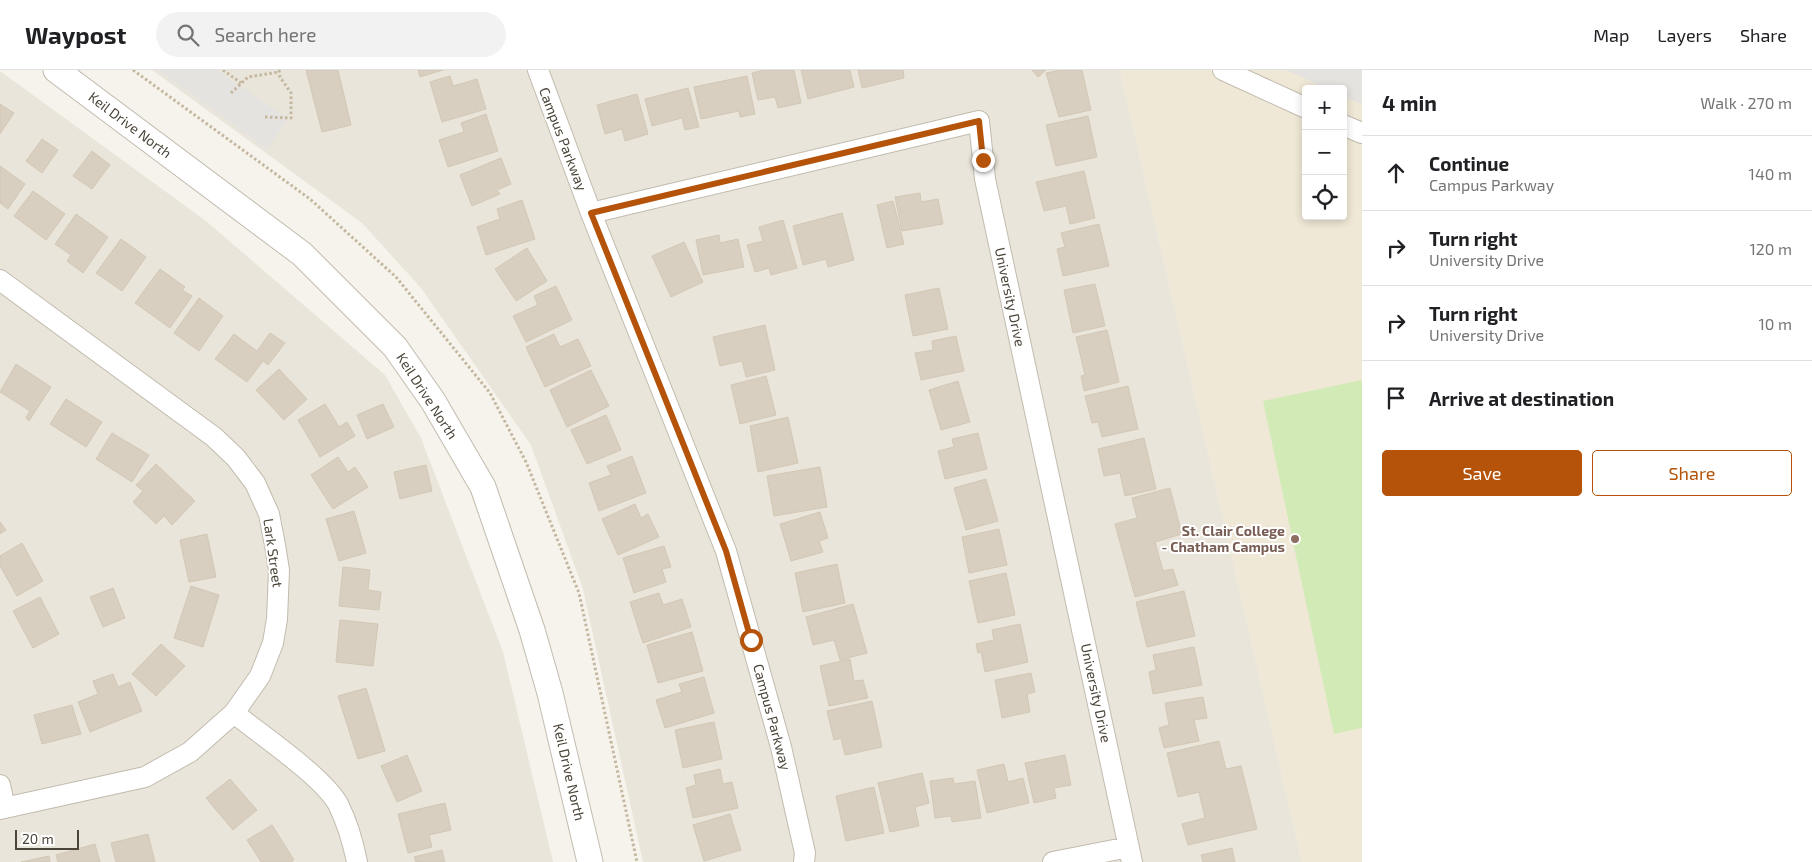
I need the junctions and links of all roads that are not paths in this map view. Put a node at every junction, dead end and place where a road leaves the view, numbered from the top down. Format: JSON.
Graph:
{"nodes":[{"id":1,"x":56,"y":70,"type":"edge"},
{"id":2,"x":538,"y":70,"type":"edge"},
{"id":3,"x":1222,"y":70,"type":"edge"},
{"id":4,"x":1302,"y":106,"type":"edge"},
{"id":5,"x":1347,"y":127,"type":"edge"},
{"id":6,"x":1362,"y":133,"type":"edge"},
{"id":7,"x":591,"y":213,"type":"junction"},
{"id":8,"x":0,"y":280,"type":"edge"},
{"id":9,"x":234,"y":714,"type":"junction"},
{"id":10,"x":0,"y":785,"type":"edge"},
{"id":11,"x":2,"y":809,"type":"edge"},
{"id":12,"x":1131,"y":855,"type":"edge"},
{"id":13,"x":357,"y":862,"type":"edge"},
{"id":14,"x":590,"y":862,"type":"edge"},
{"id":15,"x":804,"y":862,"type":"edge"},
{"id":16,"x":1053,"y":862,"type":"edge"}],
"edges":[{"from":1,"to":14,"type":"street","name":"Keil Drive North"},
{"from":2,"to":7,"type":"street","name":"Campus Parkway"},
{"from":3,"to":4,"type":"street"},
{"from":5,"to":6,"type":"street"},
{"from":7,"to":12,"type":"street","name":"University Drive"},
{"from":7,"to":15,"type":"street","name":"Campus Parkway"},
{"from":8,"to":9,"type":"street","name":"Lark Street"},
{"from":9,"to":11,"type":"street","name":"Lark Street"},
{"from":9,"to":13,"type":"street"},
{"from":10,"to":11,"type":"street"},
{"from":12,"to":16,"type":"street"}]}
